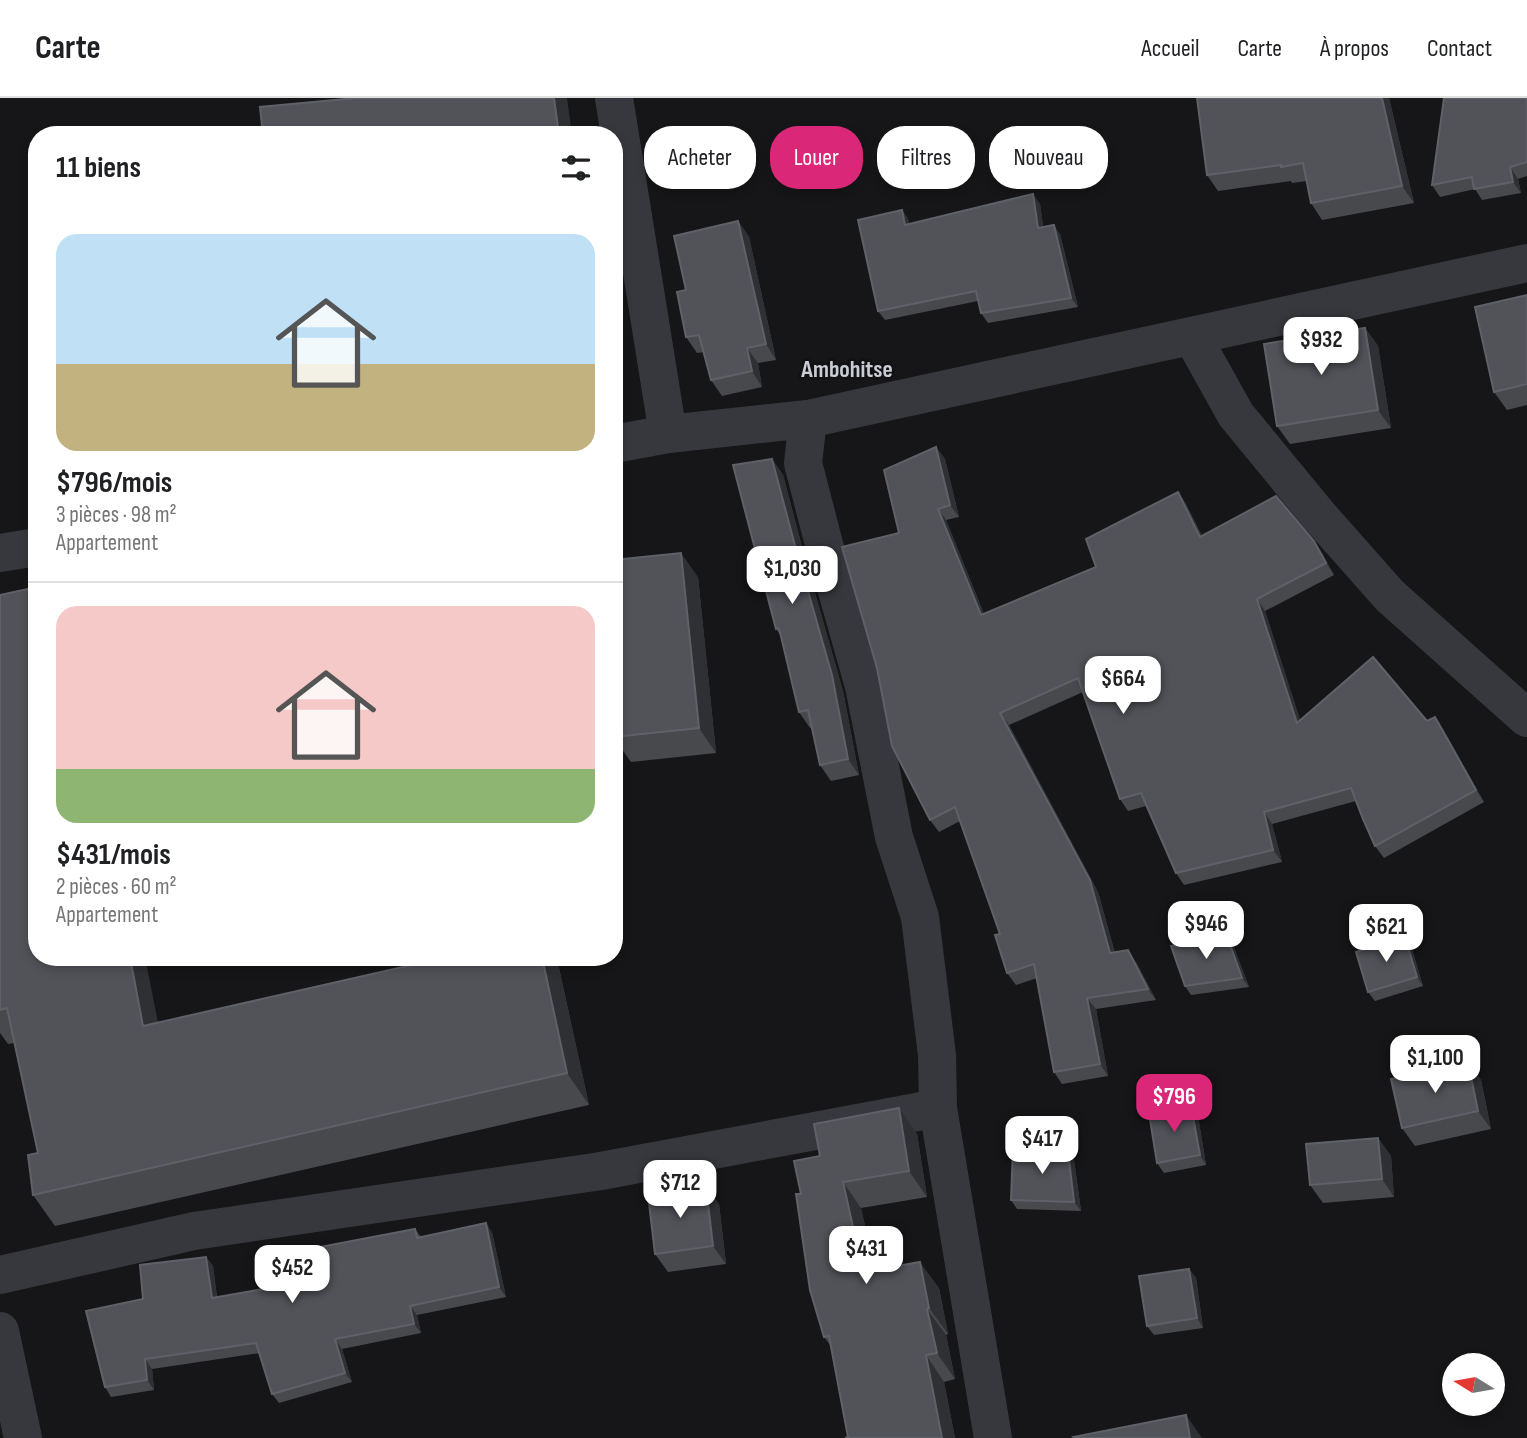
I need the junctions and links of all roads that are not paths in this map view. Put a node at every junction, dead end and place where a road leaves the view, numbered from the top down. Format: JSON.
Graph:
{"nodes":[{"id":1,"x":614,"y":98,"type":"edge"},
{"id":2,"x":618,"y":126,"type":"edge"},
{"id":3,"x":623,"y":154,"type":"edge"},
{"id":4,"x":1527,"y":263,"type":"edge"},
{"id":5,"x":1192,"y":336,"type":"junction"},
{"id":6,"x":808,"y":419,"type":"junction"},
{"id":7,"x":668,"y":434,"type":"junction"},
{"id":8,"x":623,"y":442,"type":"edge"},
{"id":9,"x":28,"y":548,"type":"edge"},
{"id":10,"x":0,"y":553,"type":"edge"},
{"id":11,"x":1527,"y":718,"type":"edge"},
{"id":12,"x":938,"y":1108,"type":"junction"},
{"id":13,"x":0,"y":1275,"type":"edge"},
{"id":14,"x":0,"y":1331,"type":"edge"},
{"id":15,"x":23,"y":1438,"type":"edge"},
{"id":16,"x":993,"y":1438,"type":"edge"}],
"edges":[{"from":1,"to":2,"type":"street"},
{"from":3,"to":7,"type":"street"},
{"from":4,"to":5,"type":"street"},
{"from":5,"to":6,"type":"street"},
{"from":5,"to":11,"type":"street"},
{"from":6,"to":7,"type":"street"},
{"from":6,"to":12,"type":"street"},
{"from":7,"to":8,"type":"street"},
{"from":9,"to":10,"type":"street"},
{"from":12,"to":13,"type":"street"},
{"from":12,"to":16,"type":"street"},
{"from":14,"to":15,"type":"street"}]}
